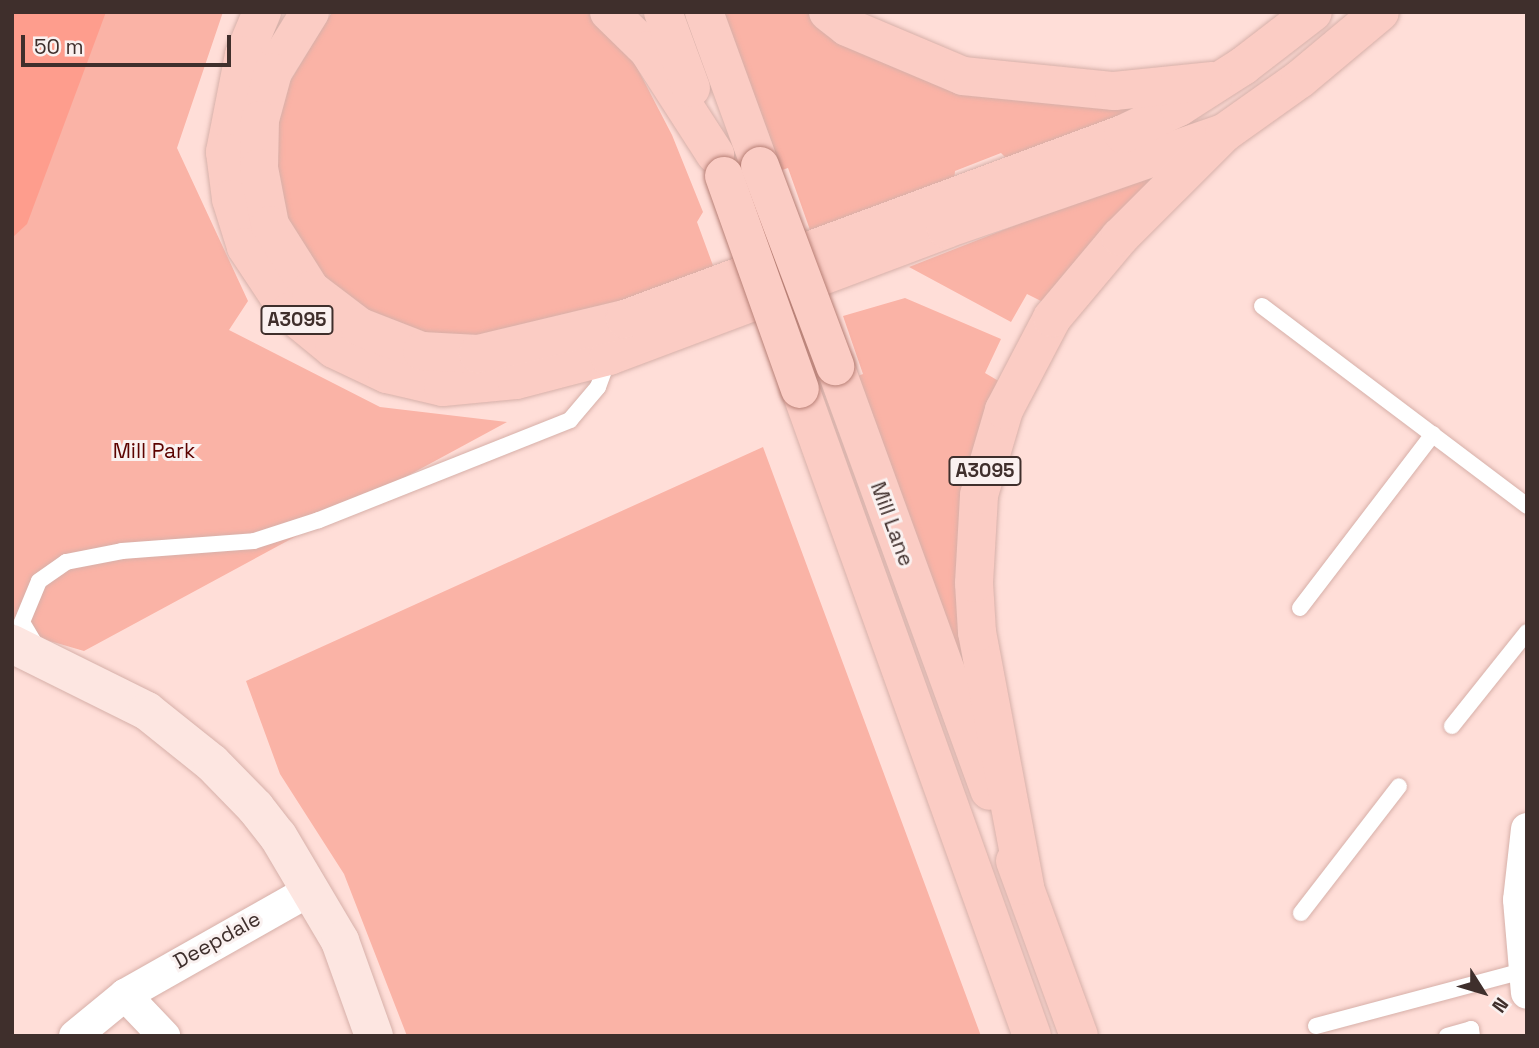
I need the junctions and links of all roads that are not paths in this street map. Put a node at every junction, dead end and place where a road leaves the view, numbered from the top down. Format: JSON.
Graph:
{"nodes":[{"id":1,"x":262,"y":12,"type":"edge"},
{"id":2,"x":310,"y":12,"type":"edge"},
{"id":3,"x":610,"y":12,"type":"edge"},
{"id":4,"x":663,"y":12,"type":"edge"},
{"id":5,"x":704,"y":12,"type":"edge"},
{"id":6,"x":828,"y":12,"type":"edge"},
{"id":7,"x":1313,"y":12,"type":"edge"},
{"id":8,"x":1380,"y":12,"type":"edge"},
{"id":9,"x":1222,"y":80,"type":"junction"},
{"id":10,"x":1224,"y":133,"type":"junction"},
{"id":11,"x":719,"y":165,"type":"junction"},
{"id":12,"x":1262,"y":306,"type":"dead end"},
{"id":13,"x":625,"y":319,"type":"junction"},
{"id":14,"x":609,"y":356,"type":"junction"},
{"id":15,"x":1433,"y":434,"type":"junction"},
{"id":16,"x":1527,"y":506,"type":"edge"},
{"id":17,"x":1300,"y":608,"type":"dead end"},
{"id":18,"x":1527,"y":632,"type":"edge"},
{"id":19,"x":27,"y":649,"type":"edge"},
{"id":20,"x":1452,"y":726,"type":"dead end"},
{"id":21,"x":1399,"y":786,"type":"dead end"},
{"id":22,"x":1527,"y":830,"type":"edge"},
{"id":23,"x":1025,"y":886,"type":"junction"},
{"id":24,"x":312,"y":889,"type":"junction"},
{"id":25,"x":1301,"y":913,"type":"dead end"},
{"id":26,"x":1525,"y":982,"type":"edge"},
{"id":27,"x":125,"y":995,"type":"junction"},
{"id":28,"x":1317,"y":1026,"type":"dead end"},
{"id":29,"x":75,"y":1036,"type":"edge"},
{"id":30,"x":164,"y":1036,"type":"edge"},
{"id":31,"x":373,"y":1036,"type":"edge"},
{"id":32,"x":1032,"y":1036,"type":"edge"},
{"id":33,"x":1079,"y":1036,"type":"edge"},
{"id":34,"x":1447,"y":1036,"type":"edge"},
{"id":35,"x":1472,"y":1036,"type":"edge"}],
"edges":[{"from":1,"to":14,"type":"main road","number":"A3095"},
{"from":2,"to":13,"type":"main road","number":"A3095"},
{"from":3,"to":11,"type":"main road"},
{"from":4,"to":11,"type":"main road","name":"Mill Lane"},
{"from":5,"to":23,"type":"main road","name":"Mill Lane","number":"A3095","bridge":true},
{"from":6,"to":9,"type":"main road"},
{"from":7,"to":9,"type":"main road","number":"A3095"},
{"from":8,"to":10,"type":"main road","number":"A3095"},
{"from":9,"to":13,"type":"main road","number":"A3095"},
{"from":10,"to":14,"type":"main road","number":"A3095"},
{"from":10,"to":23,"type":"main road","number":"A3095"},
{"from":11,"to":32,"type":"main road","name":"Mill Lane","bridge":true},
{"from":12,"to":15,"type":"lane"},
{"from":13,"to":14,"type":"lane"},
{"from":14,"to":19,"type":"lane"},
{"from":15,"to":16,"type":"lane"},
{"from":15,"to":17,"type":"lane"},
{"from":18,"to":20,"type":"lane"},
{"from":19,"to":24,"type":"street"},
{"from":21,"to":25,"type":"lane"},
{"from":22,"to":26,"type":"street"},
{"from":23,"to":33,"type":"main road","name":"Mill Lane","number":"A3095"},
{"from":24,"to":27,"type":"street","name":"Deepdale"},
{"from":24,"to":31,"type":"street"},
{"from":26,"to":28,"type":"lane"},
{"from":27,"to":29,"type":"street","name":"Deepdale"},
{"from":27,"to":30,"type":"street"},
{"from":34,"to":35,"type":"lane"}]}
